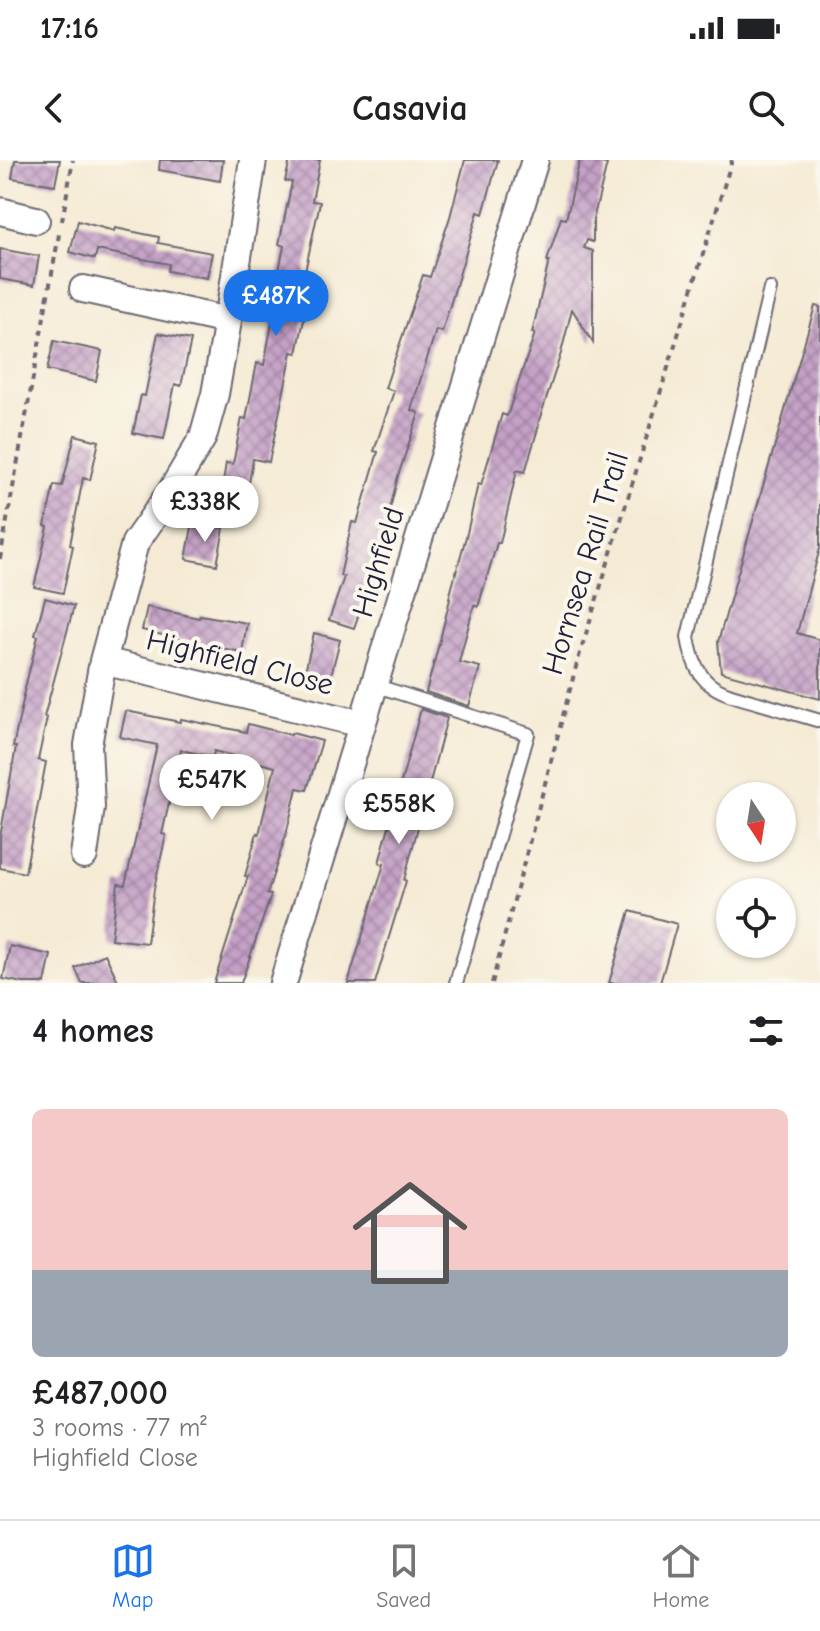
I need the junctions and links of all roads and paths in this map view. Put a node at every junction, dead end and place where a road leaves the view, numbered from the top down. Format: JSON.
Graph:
{"nodes":[{"id":1,"x":73,"y":160,"type":"edge"},
{"id":2,"x":253,"y":160,"type":"edge"},
{"id":3,"x":535,"y":160,"type":"edge"},
{"id":4,"x":732,"y":160,"type":"edge"},
{"id":5,"x":0,"y":211,"type":"edge"},
{"id":6,"x":36,"y":220,"type":"dead end"},
{"id":7,"x":83,"y":289,"type":"dead end"},
{"id":8,"x":770,"y":289,"type":"dead end"},
{"id":9,"x":228,"y":321,"type":"junction"},
{"id":10,"x":0,"y":559,"type":"edge"},
{"id":11,"x":103,"y":661,"type":"junction"},
{"id":12,"x":374,"y":685,"type":"junction"},
{"id":13,"x":820,"y":721,"type":"edge"},
{"id":14,"x":362,"y":724,"type":"junction"},
{"id":15,"x":84,"y":855,"type":"dead end"},
{"id":16,"x":283,"y":983,"type":"edge"},
{"id":17,"x":456,"y":983,"type":"edge"},
{"id":18,"x":492,"y":983,"type":"edge"}],
"edges":[{"from":1,"to":10,"type":"path"},
{"from":2,"to":9,"type":"street","name":"Highfield Close"},
{"from":3,"to":12,"type":"street","name":"Highfield"},
{"from":4,"to":18,"type":"path","name":"Hornsea Rail Trail"},
{"from":5,"to":6,"type":"street"},
{"from":7,"to":9,"type":"street"},
{"from":8,"to":13,"type":"lane"},
{"from":9,"to":11,"type":"street","name":"Highfield Close"},
{"from":11,"to":14,"type":"street","name":"Highfield Close"},
{"from":11,"to":15,"type":"street","name":"Highfield Close"},
{"from":12,"to":14,"type":"street","name":"Highfield"},
{"from":12,"to":17,"type":"lane"},
{"from":14,"to":16,"type":"street","name":"Highfield"}]}
